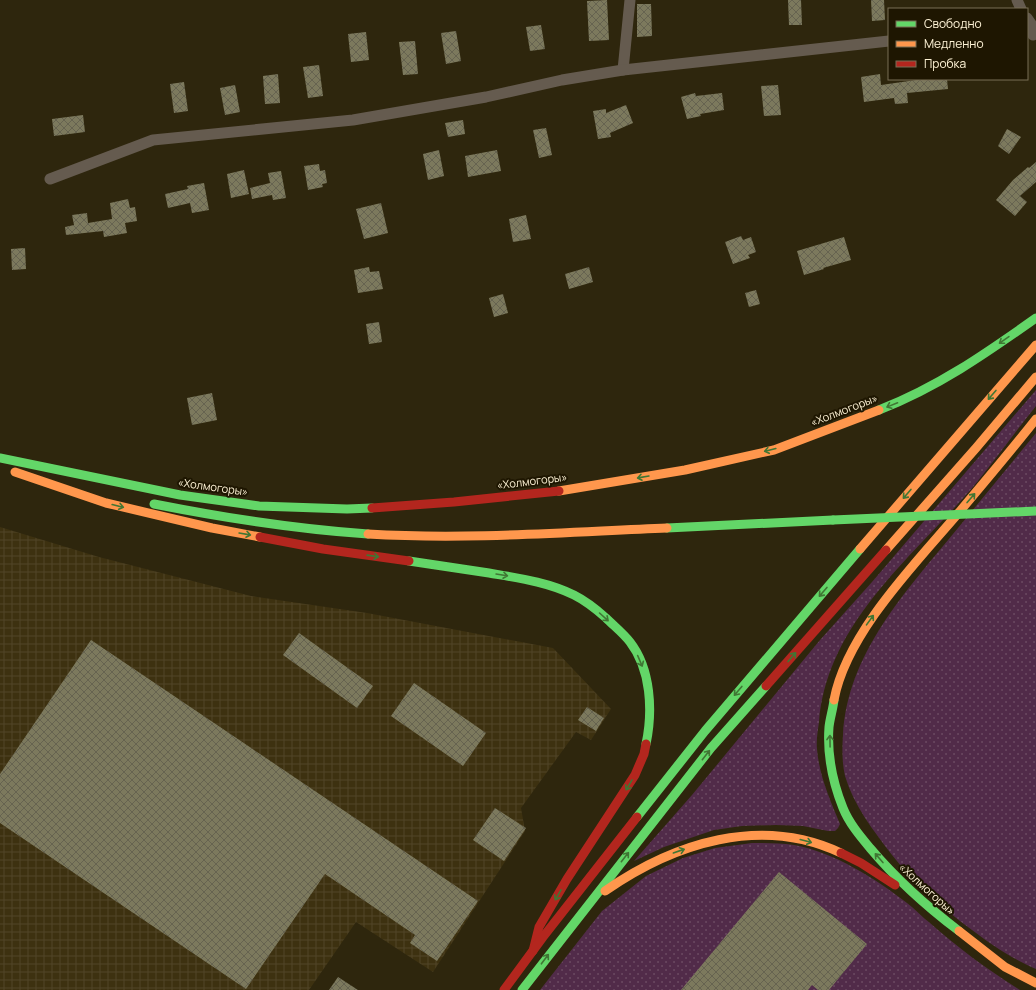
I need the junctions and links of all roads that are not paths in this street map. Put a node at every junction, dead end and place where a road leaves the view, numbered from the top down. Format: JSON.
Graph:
{"nodes":[{"id":1,"x":630,"y":0,"type":"edge"},
{"id":2,"x":1028,"y":19,"type":"edge"},
{"id":3,"x":1032,"y":35,"type":"edge"},
{"id":4,"x":888,"y":41,"type":"edge"},
{"id":5,"x":624,"y":70,"type":"junction"},
{"id":6,"x":50,"y":179,"type":"dead end"},
{"id":7,"x":1036,"y":318,"type":"edge"},
{"id":8,"x":1036,"y":345,"type":"edge"},
{"id":9,"x":1036,"y":376,"type":"edge"},
{"id":10,"x":1036,"y":419,"type":"edge"},
{"id":11,"x":0,"y":458,"type":"edge"},
{"id":12,"x":127,"y":499,"type":"dead end"},
{"id":13,"x":142,"y":502,"type":"dead end"},
{"id":14,"x":1036,"y":511,"type":"edge"},
{"id":15,"x":586,"y":907,"type":"junction"},
{"id":16,"x":936,"y":914,"type":"junction"},
{"id":17,"x":533,"y":951,"type":"junction"},
{"id":18,"x":1036,"y":983,"type":"edge"},
{"id":19,"x":504,"y":990,"type":"edge"},
{"id":20,"x":522,"y":990,"type":"edge"}],
"edges":[{"from":1,"to":5,"type":"street"},
{"from":2,"to":3,"type":"street"},
{"from":4,"to":5,"type":"street"},
{"from":5,"to":6,"type":"street"},
{"from":7,"to":11,"type":"main road","name":"«Холмогоры»","one_way":true},
{"from":8,"to":17,"type":"main road","one_way":true},
{"from":15,"to":9,"type":"main road","one_way":true},
{"from":16,"to":10,"type":"main road","name":"«Холмогоры»","one_way":true},
{"from":12,"to":17,"type":"main road","one_way":true},
{"from":13,"to":14,"type":"main road","bridge":true},
{"from":15,"to":16,"type":"main road","one_way":true},
{"from":20,"to":15,"type":"main road","one_way":true},
{"from":16,"to":18,"type":"main road","name":"«Холмогоры»"},
{"from":17,"to":19,"type":"main road"}]}
